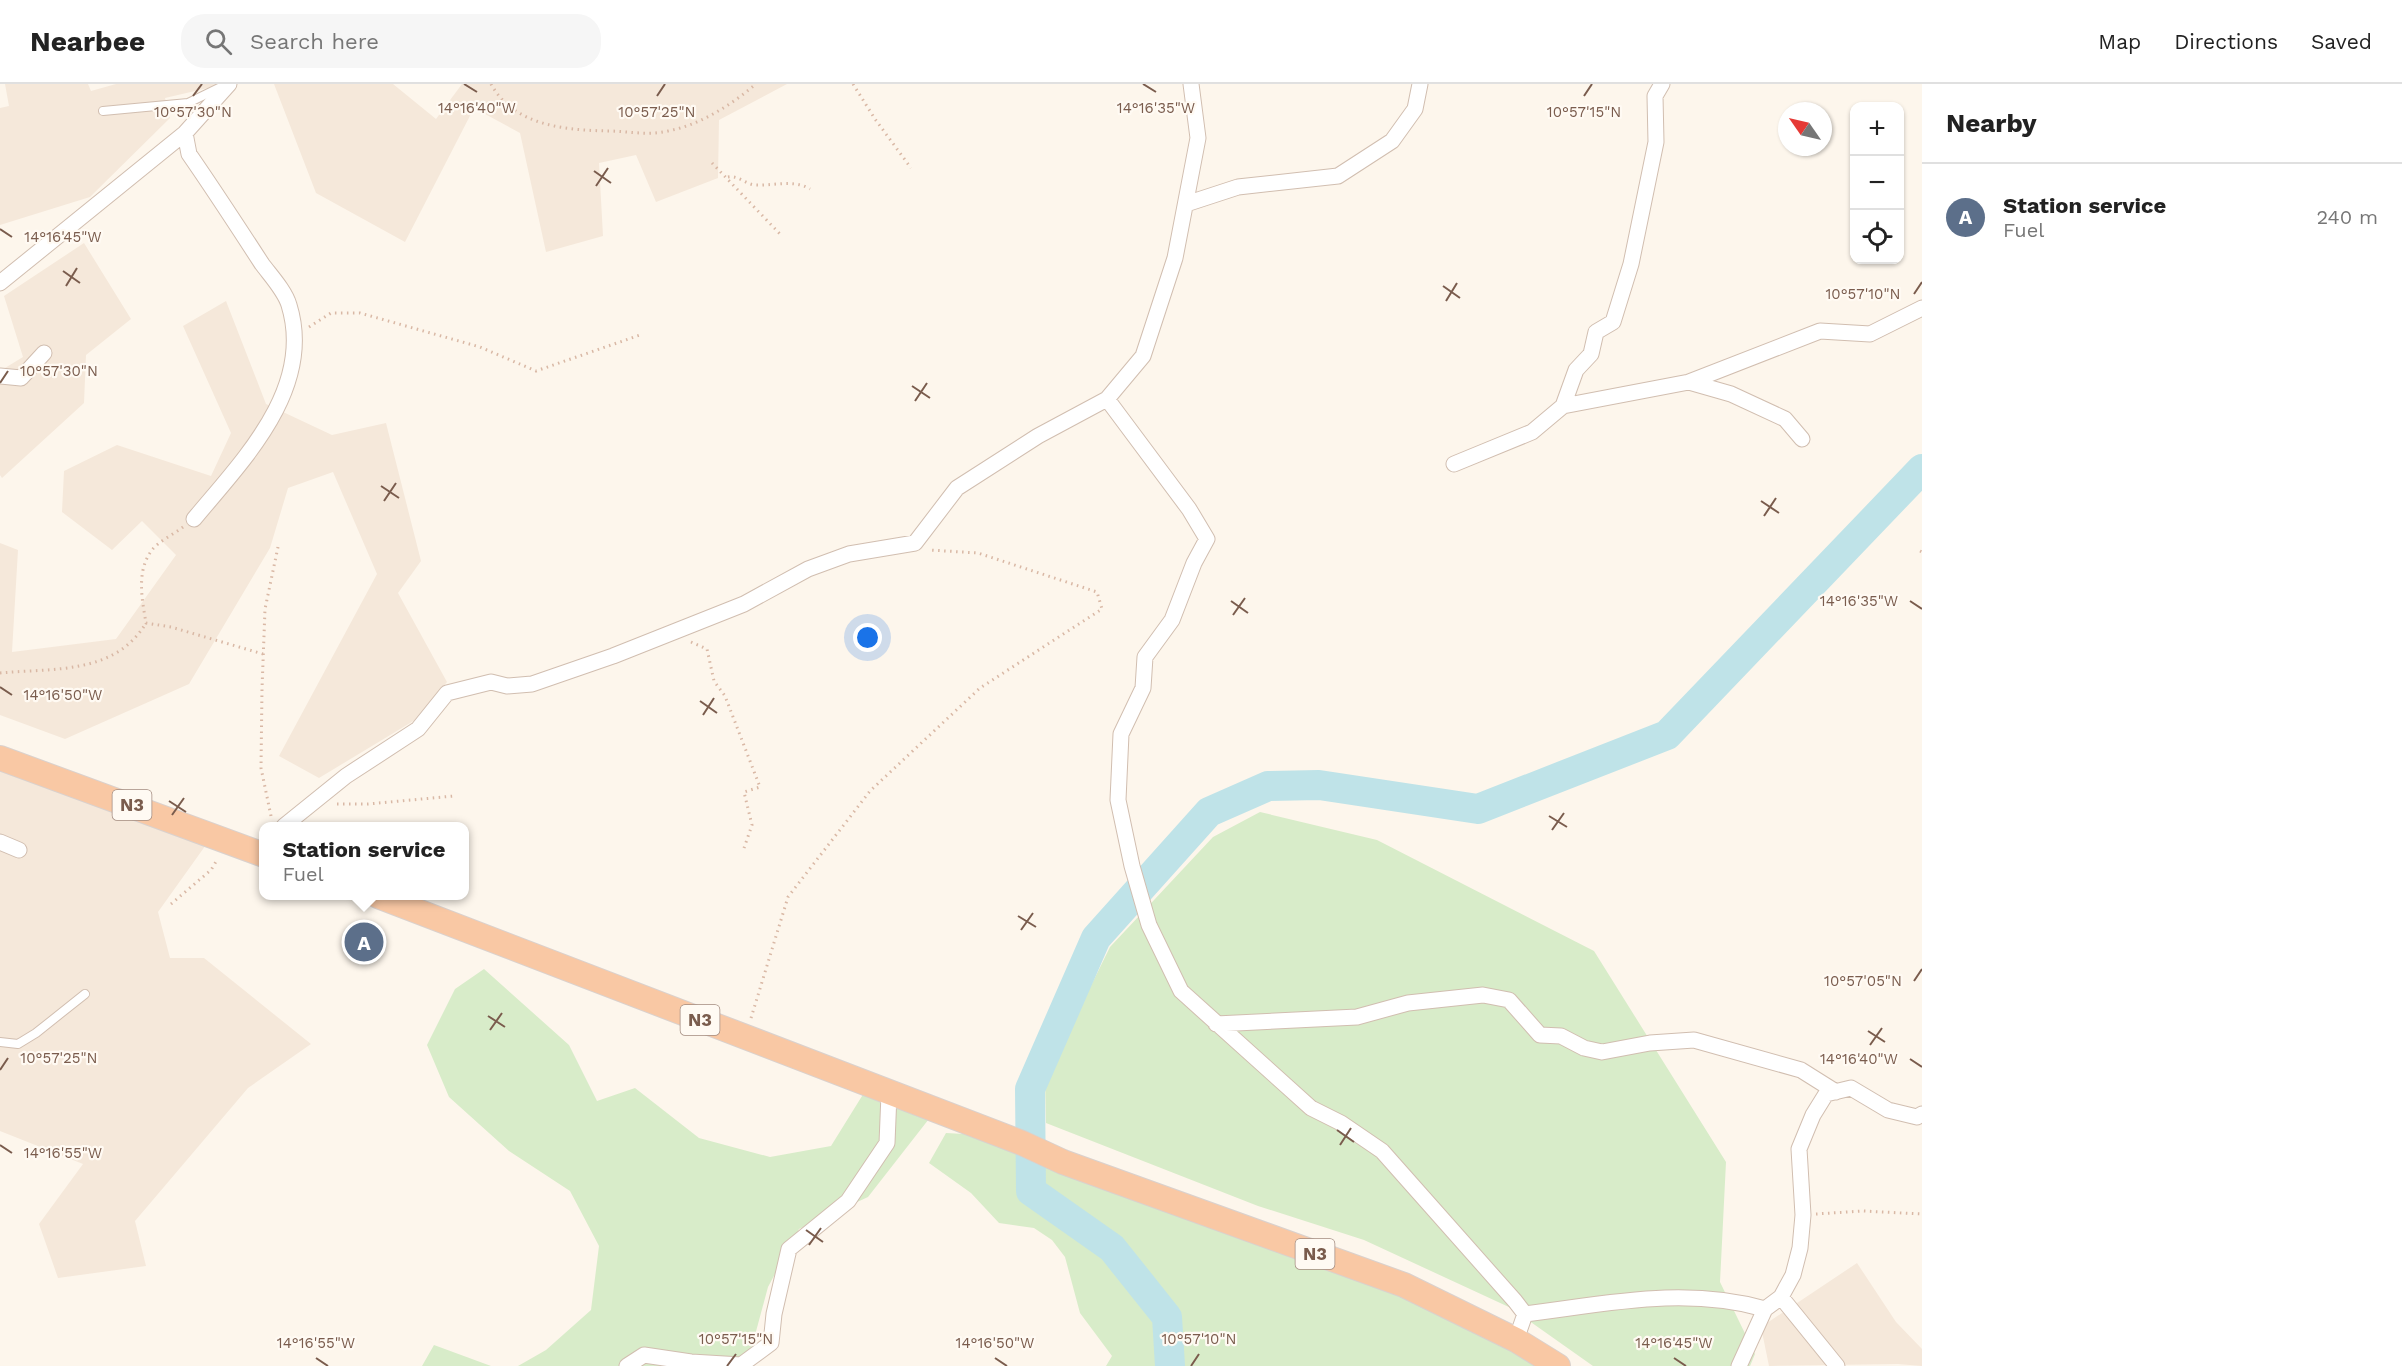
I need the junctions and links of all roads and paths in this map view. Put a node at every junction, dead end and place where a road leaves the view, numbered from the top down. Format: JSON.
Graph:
{"nodes":[{"id":1,"x":229,"y":84,"type":"edge"},
{"id":2,"x":491,"y":84,"type":"edge"},
{"id":3,"x":756,"y":84,"type":"edge"},
{"id":4,"x":853,"y":84,"type":"edge"},
{"id":5,"x":1191,"y":84,"type":"edge"},
{"id":6,"x":1420,"y":84,"type":"edge"},
{"id":7,"x":1662,"y":84,"type":"edge"},
{"id":8,"x":103,"y":111,"type":"dead end"},
{"id":9,"x":185,"y":132,"type":"junction"},
{"id":10,"x":712,"y":163,"type":"dead end"},
{"id":11,"x":911,"y":168,"type":"dead end"},
{"id":12,"x":728,"y":177,"type":"junction"},
{"id":13,"x":810,"y":189,"type":"dead end"},
{"id":14,"x":1186,"y":204,"type":"junction"},
{"id":15,"x":780,"y":234,"type":"dead end"},
{"id":16,"x":0,"y":283,"type":"edge"},
{"id":17,"x":1922,"y":308,"type":"edge"},
{"id":18,"x":640,"y":335,"type":"dead end"},
{"id":19,"x":294,"y":336,"type":"junction"},
{"id":20,"x":44,"y":353,"type":"dead end"},
{"id":21,"x":0,"y":376,"type":"edge"},
{"id":22,"x":1689,"y":382,"type":"junction"},
{"id":23,"x":1107,"y":399,"type":"junction"},
{"id":24,"x":1563,"y":406,"type":"junction"},
{"id":25,"x":1802,"y":439,"type":"dead end"},
{"id":26,"x":1454,"y":464,"type":"dead end"},
{"id":27,"x":194,"y":519,"type":"joint"},
{"id":28,"x":278,"y":547,"type":"dead end"},
{"id":29,"x":925,"y":550,"type":"dead end"},
{"id":30,"x":146,"y":623,"type":"junction"},
{"id":31,"x":670,"y":634,"type":"junction"},
{"id":32,"x":263,"y":654,"type":"junction"},
{"id":33,"x":0,"y":673,"type":"edge"},
{"id":34,"x":0,"y":758,"type":"edge"},
{"id":35,"x":454,"y":796,"type":"dead end"},
{"id":36,"x":314,"y":802,"type":"junction"},
{"id":37,"x":273,"y":822,"type":"edge"},
{"id":38,"x":289,"y":822,"type":"edge"},
{"id":39,"x":230,"y":841,"type":"junction"},
{"id":40,"x":0,"y":842,"type":"edge"},
{"id":41,"x":19,"y":850,"type":"dead end"},
{"id":42,"x":743,"y":851,"type":"dead end"},
{"id":43,"x":259,"y":853,"type":"edge"},
{"id":44,"x":388,"y":900,"type":"edge"},
{"id":45,"x":171,"y":904,"type":"dead end"},
{"id":46,"x":85,"y":993,"type":"dead end"},
{"id":47,"x":1216,"y":1024,"type":"junction"},
{"id":48,"x":746,"y":1037,"type":"junction"},
{"id":49,"x":0,"y":1042,"type":"edge"},
{"id":50,"x":1836,"y":1092,"type":"junction"},
{"id":51,"x":888,"y":1094,"type":"junction"},
{"id":52,"x":1920,"y":1117,"type":"edge"},
{"id":53,"x":1922,"y":1214,"type":"edge"},
{"id":54,"x":1803,"y":1215,"type":"junction"},
{"id":55,"x":1781,"y":1297,"type":"junction"},
{"id":56,"x":1765,"y":1309,"type":"junction"},
{"id":57,"x":1525,"y":1314,"type":"junction"},
{"id":58,"x":1516,"y":1341,"type":"junction"},
{"id":59,"x":627,"y":1366,"type":"edge"},
{"id":60,"x":1558,"y":1366,"type":"edge"},
{"id":61,"x":1739,"y":1366,"type":"edge"},
{"id":62,"x":1837,"y":1366,"type":"edge"}],
"edges":[{"from":1,"to":8,"type":"lane"},
{"from":1,"to":9,"type":"street"},
{"from":2,"to":3,"type":"path"},
{"from":4,"to":11,"type":"path"},
{"from":5,"to":14,"type":"street"},
{"from":6,"to":14,"type":"street"},
{"from":7,"to":24,"type":"street"},
{"from":9,"to":16,"type":"street"},
{"from":9,"to":19,"type":"street"},
{"from":10,"to":12,"type":"path"},
{"from":12,"to":13,"type":"path"},
{"from":12,"to":15,"type":"path"},
{"from":14,"to":23,"type":"street"},
{"from":17,"to":22,"type":"street"},
{"from":18,"to":19,"type":"path"},
{"from":19,"to":27,"type":"street"},
{"from":20,"to":21,"type":"street"},
{"from":22,"to":24,"type":"street"},
{"from":22,"to":25,"type":"street"},
{"from":23,"to":31,"type":"street"},
{"from":23,"to":47,"type":"street"},
{"from":24,"to":26,"type":"street"},
{"from":27,"to":30,"type":"path"},
{"from":28,"to":32,"type":"path"},
{"from":29,"to":48,"type":"path"},
{"from":30,"to":32,"type":"path"},
{"from":30,"to":33,"type":"path"},
{"from":31,"to":36,"type":"street"},
{"from":31,"to":42,"type":"path"},
{"from":32,"to":37,"type":"path"},
{"from":34,"to":39,"type":"highway","number":"N3"},
{"from":35,"to":36,"type":"path"},
{"from":36,"to":38,"type":"street"},
{"from":39,"to":43,"type":"highway","number":"N3"},
{"from":39,"to":45,"type":"path"},
{"from":40,"to":41,"type":"street"},
{"from":44,"to":48,"type":"highway","number":"N3"},
{"from":46,"to":49,"type":"lane"},
{"from":47,"to":50,"type":"street"},
{"from":47,"to":57,"type":"street"},
{"from":48,"to":51,"type":"highway","number":"N3"},
{"from":50,"to":52,"type":"street"},
{"from":50,"to":54,"type":"street"},
{"from":51,"to":58,"type":"highway","number":"N3"},
{"from":51,"to":59,"type":"street"},
{"from":53,"to":54,"type":"path"},
{"from":54,"to":55,"type":"street"},
{"from":55,"to":56,"type":"street"},
{"from":55,"to":62,"type":"street"},
{"from":56,"to":57,"type":"street"},
{"from":56,"to":61,"type":"street"},
{"from":57,"to":58,"type":"street"},
{"from":58,"to":60,"type":"highway","number":"N3"}]}
